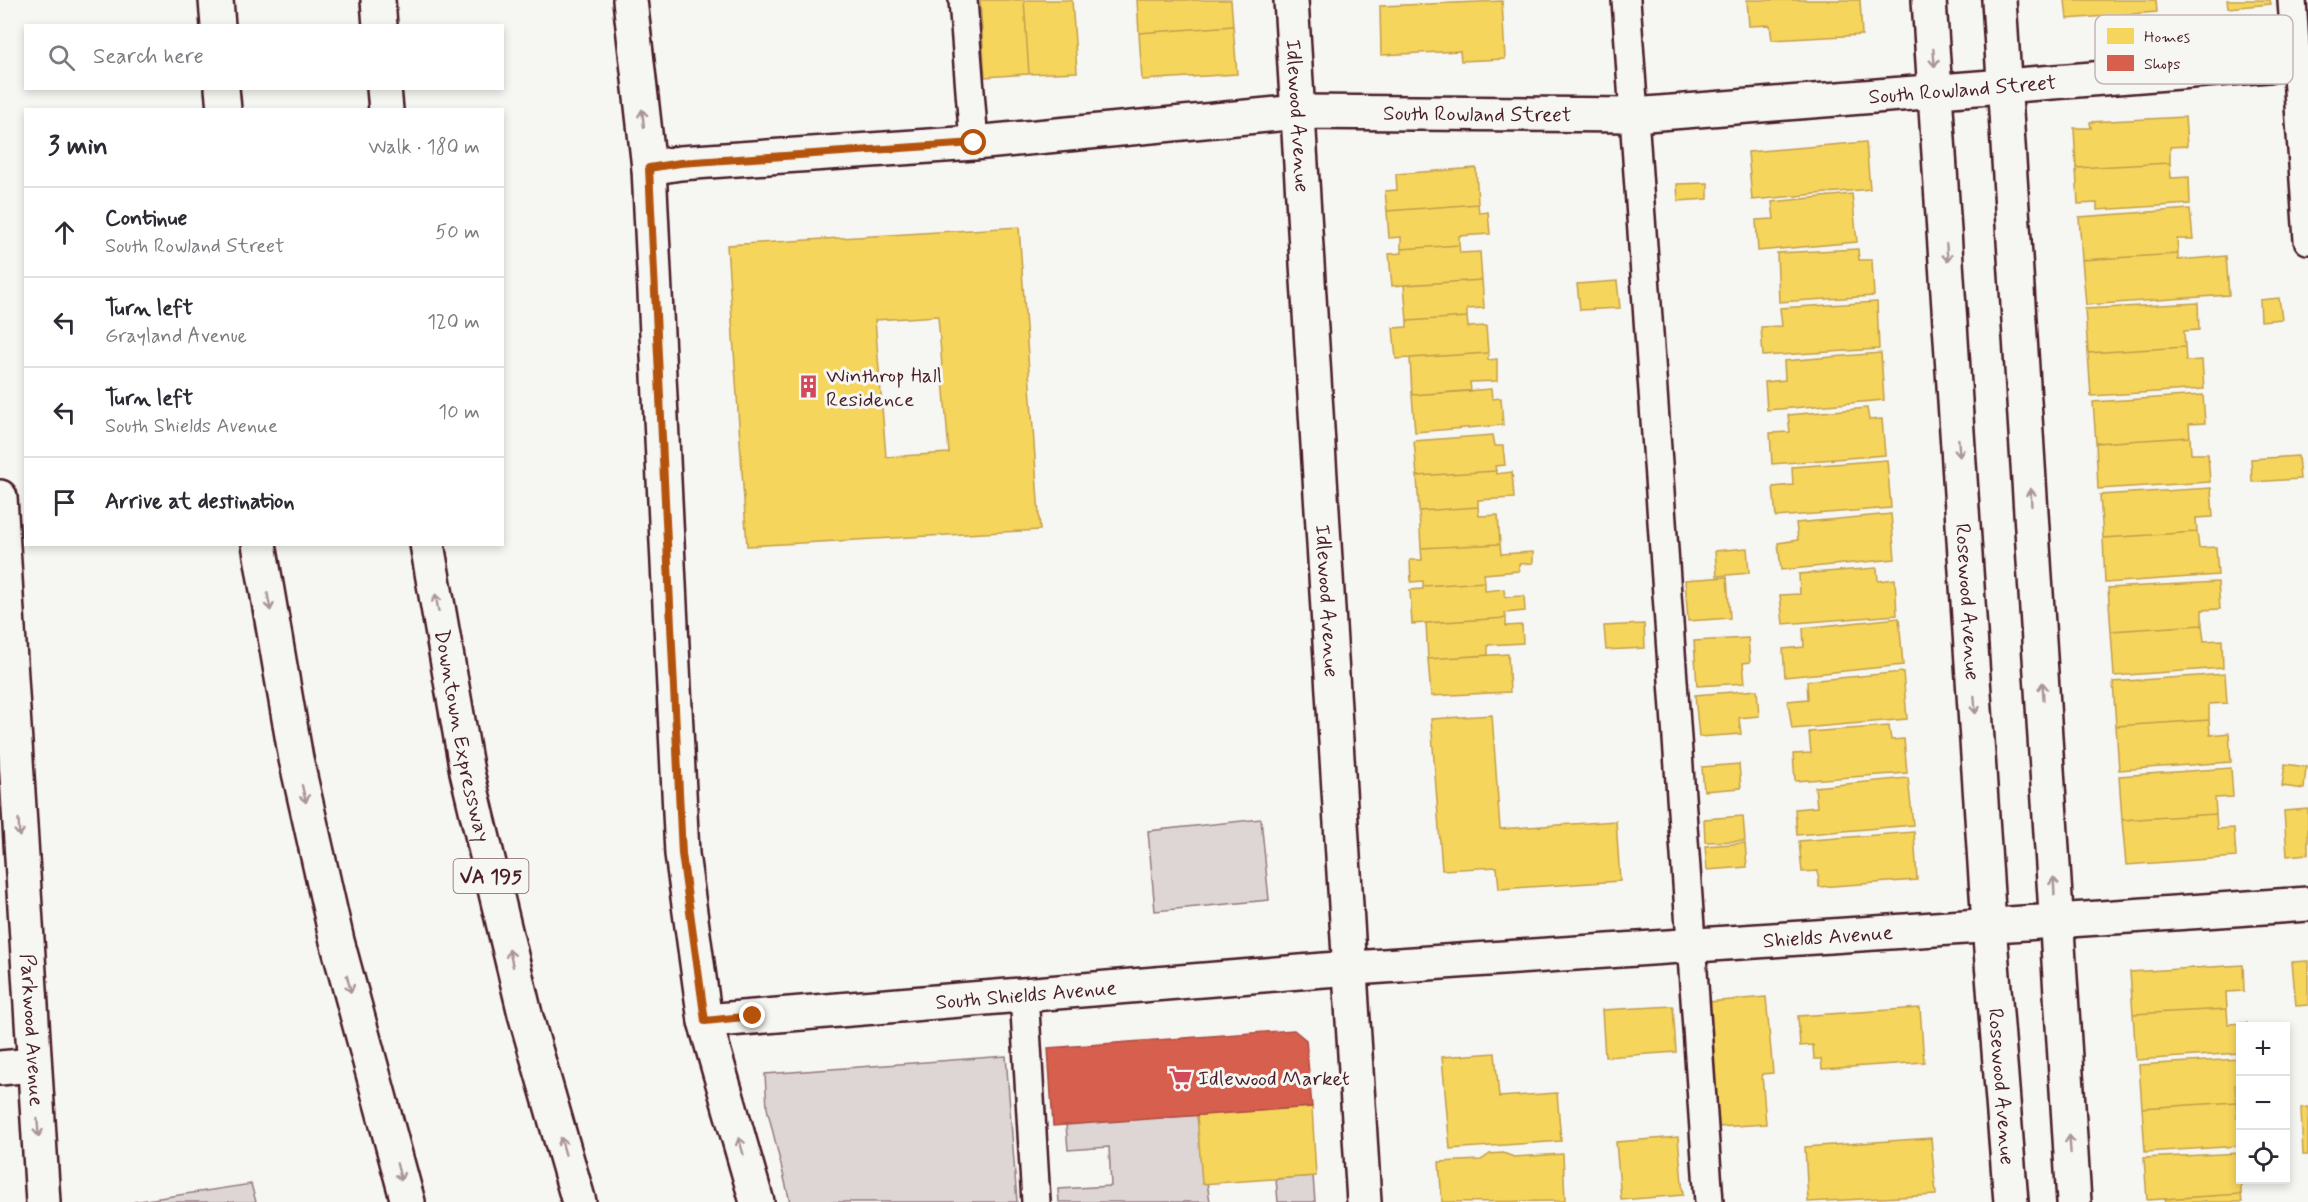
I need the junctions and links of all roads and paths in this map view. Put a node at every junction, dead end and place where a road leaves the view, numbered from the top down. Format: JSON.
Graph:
{"nodes":[{"id":1,"x":216,"y":0,"type":"edge"},
{"id":2,"x":378,"y":0,"type":"edge"},
{"id":3,"x":630,"y":0,"type":"edge"},
{"id":4,"x":963,"y":0,"type":"edge"},
{"id":5,"x":1291,"y":0,"type":"edge"},
{"id":6,"x":1626,"y":0,"type":"edge"},
{"id":7,"x":1929,"y":0,"type":"edge"},
{"id":8,"x":1999,"y":0,"type":"edge"},
{"id":9,"x":2292,"y":0,"type":"edge"},
{"id":10,"x":218,"y":24,"type":"edge"},
{"id":11,"x":380,"y":24,"type":"edge"},
{"id":12,"x":2302,"y":63,"type":"edge"},
{"id":13,"x":2095,"y":79,"type":"edge"},
{"id":14,"x":2006,"y":86,"type":"junction"},
{"id":15,"x":222,"y":90,"type":"edge"},
{"id":16,"x":384,"y":90,"type":"edge"},
{"id":17,"x":1936,"y":92,"type":"junction"},
{"id":18,"x":224,"y":108,"type":"edge"},
{"id":19,"x":386,"y":108,"type":"edge"},
{"id":20,"x":1299,"y":112,"type":"junction"},
{"id":21,"x":1634,"y":115,"type":"junction"},
{"id":22,"x":974,"y":143,"type":"junction"},
{"id":23,"x":649,"y":168,"type":"junction"},
{"id":24,"x":2308,"y":240,"type":"edge"},
{"id":25,"x":0,"y":497,"type":"edge"},
{"id":26,"x":259,"y":546,"type":"edge"},
{"id":27,"x":427,"y":546,"type":"edge"},
{"id":28,"x":2308,"y":904,"type":"edge"},
{"id":29,"x":2056,"y":921,"type":"junction"},
{"id":30,"x":1989,"y":926,"type":"junction"},
{"id":31,"x":1692,"y":945,"type":"junction"},
{"id":32,"x":1349,"y":969,"type":"junction"},
{"id":33,"x":1024,"y":993,"type":"junction"},
{"id":34,"x":705,"y":1021,"type":"junction"},
{"id":35,"x":33,"y":1065,"type":"junction"},
{"id":36,"x":0,"y":1068,"type":"edge"},
{"id":37,"x":43,"y":1202,"type":"edge"},
{"id":38,"x":408,"y":1202,"type":"edge"},
{"id":39,"x":579,"y":1202,"type":"edge"},
{"id":40,"x":757,"y":1202,"type":"edge"},
{"id":41,"x":1036,"y":1202,"type":"edge"},
{"id":42,"x":1364,"y":1202,"type":"edge"},
{"id":43,"x":1709,"y":1202,"type":"edge"},
{"id":44,"x":2011,"y":1202,"type":"edge"},
{"id":45,"x":2074,"y":1202,"type":"edge"}],
"edges":[{"from":1,"to":10,"type":"main road"},
{"from":2,"to":11,"type":"main road"},
{"from":23,"to":3,"type":"main road","one_way":true},
{"from":4,"to":22,"type":"lane"},
{"from":5,"to":20,"type":"main road","name":"Idlewood Avenue"},
{"from":6,"to":21,"type":"lane"},
{"from":7,"to":17,"type":"main road","name":"Rosewood Avenue","one_way":true},
{"from":8,"to":14,"type":"main road"},
{"from":9,"to":12,"type":"lane"},
{"from":12,"to":24,"type":"lane"},
{"from":13,"to":14,"type":"main road","name":"South Rowland Street"},
{"from":14,"to":17,"type":"main road","name":"South Rowland Street"},
{"from":29,"to":14,"type":"main road","one_way":true},
{"from":15,"to":18,"type":"main road"},
{"from":16,"to":19,"type":"main road"},
{"from":17,"to":21,"type":"main road","name":"South Rowland Street"},
{"from":17,"to":30,"type":"main road","name":"Rosewood Avenue","one_way":true},
{"from":20,"to":21,"type":"main road","name":"South Rowland Street"},
{"from":20,"to":22,"type":"main road","name":"South Rowland Street"},
{"from":20,"to":32,"type":"main road","name":"Idlewood Avenue"},
{"from":21,"to":31,"type":"lane"},
{"from":22,"to":23,"type":"main road","name":"South Rowland Street"},
{"from":23,"to":34,"type":"main road"},
{"from":25,"to":35,"type":"main road","name":"Parkwood Avenue","one_way":true},
{"from":26,"to":38,"type":"main road","one_way":true},
{"from":39,"to":27,"type":"main road","name":"Downtown Expressway","number":"VA 195","one_way":true},
{"from":28,"to":29,"type":"main road","name":"Shields Avenue"},
{"from":29,"to":30,"type":"main road","name":"Shields Avenue"},
{"from":45,"to":29,"type":"main road","one_way":true},
{"from":30,"to":31,"type":"main road","name":"Shields Avenue"},
{"from":30,"to":44,"type":"main road","name":"Rosewood Avenue"},
{"from":31,"to":32,"type":"main road","name":"Shields Avenue"},
{"from":31,"to":43,"type":"lane"},
{"from":32,"to":33,"type":"main road","name":"South Shields Avenue"},
{"from":32,"to":42,"type":"main road","name":"Idlewood Avenue"},
{"from":33,"to":34,"type":"main road","name":"South Shields Avenue"},
{"from":33,"to":41,"type":"lane"},
{"from":40,"to":34,"type":"main road","one_way":true},
{"from":35,"to":36,"type":"main road"},
{"from":35,"to":37,"type":"main road","name":"Parkwood Avenue","one_way":true}]}
